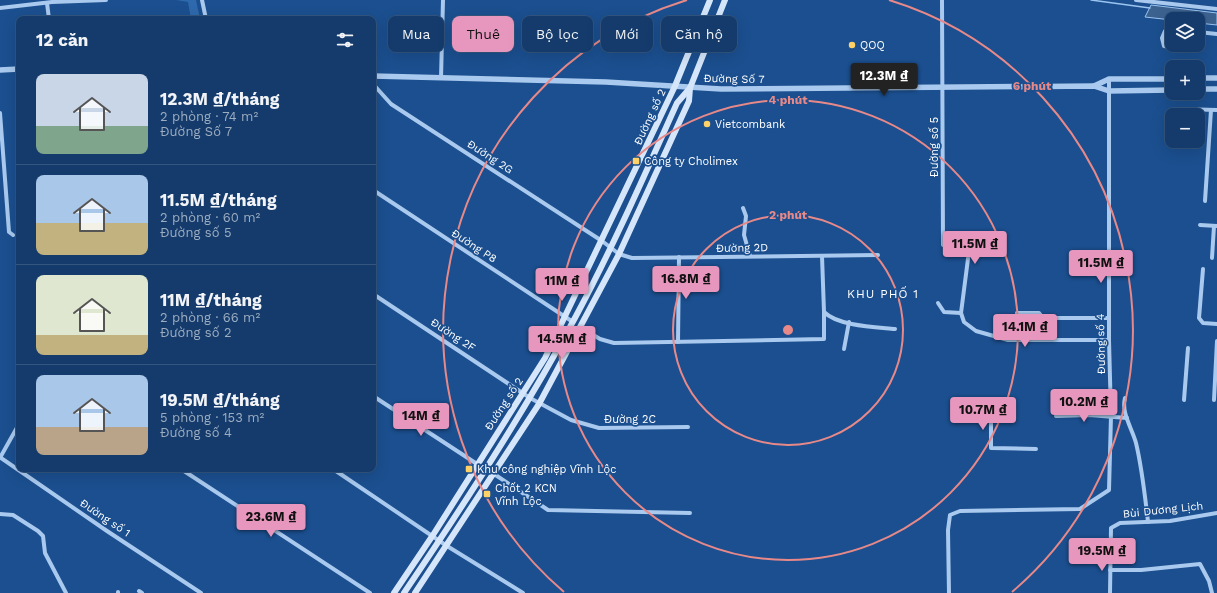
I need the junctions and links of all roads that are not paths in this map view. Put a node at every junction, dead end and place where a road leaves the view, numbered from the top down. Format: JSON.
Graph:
{"nodes":[{"id":1,"x":106,"y":0,"type":"edge"},
{"id":2,"x":202,"y":0,"type":"edge"},
{"id":3,"x":443,"y":0,"type":"edge"},
{"id":4,"x":710,"y":0,"type":"edge"},
{"id":5,"x":725,"y":0,"type":"edge"},
{"id":6,"x":942,"y":0,"type":"edge"},
{"id":7,"x":1136,"y":0,"type":"edge"},
{"id":8,"x":47,"y":3,"type":"junction"},
{"id":9,"x":0,"y":7,"type":"edge"},
{"id":10,"x":1217,"y":9,"type":"edge"},
{"id":11,"x":49,"y":16,"type":"edge"},
{"id":12,"x":205,"y":16,"type":"edge"},
{"id":13,"x":1165,"y":31,"type":"edge"},
{"id":14,"x":1205,"y":33,"type":"edge"},
{"id":15,"x":1217,"y":34,"type":"edge"},
{"id":16,"x":1165,"y":46,"type":"edge"},
{"id":17,"x":16,"y":69,"type":"edge"},
{"id":18,"x":0,"y":70,"type":"edge"},
{"id":19,"x":376,"y":76,"type":"edge"},
{"id":20,"x":441,"y":78,"type":"junction"},
{"id":21,"x":1165,"y":78,"type":"edge"},
{"id":22,"x":1205,"y":78,"type":"edge"},
{"id":23,"x":1217,"y":78,"type":"edge"},
{"id":24,"x":1109,"y":79,"type":"junction"},
{"id":25,"x":1217,"y":82,"type":"edge"},
{"id":26,"x":675,"y":86,"type":"junction"},
{"id":27,"x":1094,"y":86,"type":"junction"},
{"id":28,"x":376,"y":87,"type":"edge"},
{"id":29,"x":943,"y":87,"type":"junction"},
{"id":30,"x":690,"y":88,"type":"junction"},
{"id":31,"x":1205,"y":89,"type":"edge"},
{"id":32,"x":1217,"y":89,"type":"edge"},
{"id":33,"x":1165,"y":90,"type":"edge"},
{"id":34,"x":1109,"y":91,"type":"junction"},
{"id":35,"x":677,"y":103,"type":"junction"},
{"id":36,"x":1205,"y":110,"type":"edge"},
{"id":37,"x":1211,"y":110,"type":"junction"},
{"id":38,"x":1217,"y":110,"type":"edge"},
{"id":39,"x":0,"y":113,"type":"edge"},
{"id":40,"x":376,"y":192,"type":"edge"},
{"id":41,"x":1205,"y":201,"type":"dead end"},
{"id":42,"x":743,"y":208,"type":"dead end"},
{"id":43,"x":1200,"y":225,"type":"dead end"},
{"id":44,"x":1216,"y":226,"type":"edge"},
{"id":45,"x":13,"y":235,"type":"dead end"},
{"id":46,"x":602,"y":240,"type":"junction"},
{"id":47,"x":610,"y":247,"type":"junction"},
{"id":48,"x":620,"y":254,"type":"junction"},
{"id":49,"x":878,"y":255,"type":"dead end"},
{"id":50,"x":750,"y":256,"type":"junction"},
{"id":51,"x":822,"y":256,"type":"junction"},
{"id":52,"x":679,"y":257,"type":"junction"},
{"id":53,"x":1212,"y":258,"type":"dead end"},
{"id":54,"x":1203,"y":269,"type":"dead end"},
{"id":55,"x":376,"y":296,"type":"edge"},
{"id":56,"x":938,"y":303,"type":"dead end"},
{"id":57,"x":824,"y":312,"type":"junction"},
{"id":58,"x":961,"y":313,"type":"junction"},
{"id":59,"x":1017,"y":313,"type":"dead end"},
{"id":60,"x":565,"y":316,"type":"junction"},
{"id":61,"x":1109,"y":318,"type":"junction"},
{"id":62,"x":573,"y":322,"type":"junction"},
{"id":63,"x":849,"y":322,"type":"junction"},
{"id":64,"x":1217,"y":324,"type":"edge"},
{"id":65,"x":580,"y":327,"type":"junction"},
{"id":66,"x":895,"y":329,"type":"dead end"},
{"id":67,"x":1109,"y":340,"type":"junction"},
{"id":68,"x":1217,"y":341,"type":"edge"},
{"id":69,"x":678,"y":342,"type":"junction"},
{"id":70,"x":1216,"y":347,"type":"edge"},
{"id":71,"x":1188,"y":348,"type":"dead end"},
{"id":72,"x":844,"y":349,"type":"dead end"},
{"id":73,"x":523,"y":393,"type":"junction"},
{"id":74,"x":376,"y":398,"type":"edge"},
{"id":75,"x":530,"y":398,"type":"junction"},
{"id":76,"x":1126,"y":398,"type":"dead end"},
{"id":77,"x":1184,"y":400,"type":"dead end"},
{"id":78,"x":1214,"y":400,"type":"dead end"},
{"id":79,"x":539,"y":404,"type":"junction"},
{"id":80,"x":991,"y":413,"type":"dead end"},
{"id":81,"x":1056,"y":416,"type":"dead end"},
{"id":82,"x":1111,"y":416,"type":"junction"},
{"id":83,"x":1127,"y":418,"type":"junction"},
{"id":84,"x":688,"y":427,"type":"dead end"},
{"id":85,"x":16,"y":429,"type":"edge"},
{"id":86,"x":1036,"y":449,"type":"dead end"},
{"id":87,"x":0,"y":456,"type":"edge"},
{"id":88,"x":477,"y":464,"type":"junction"},
{"id":89,"x":16,"y":468,"type":"edge"},
{"id":90,"x":21,"y":472,"type":"edge"},
{"id":91,"x":186,"y":472,"type":"edge"},
{"id":92,"x":338,"y":472,"type":"edge"},
{"id":93,"x":494,"y":474,"type":"junction"},
{"id":94,"x":690,"y":513,"type":"dead end"},
{"id":95,"x":1217,"y":513,"type":"edge"},
{"id":96,"x":0,"y":514,"type":"edge"},
{"id":97,"x":1148,"y":522,"type":"junction"},
{"id":98,"x":433,"y":535,"type":"junction"},
{"id":99,"x":440,"y":540,"type":"junction"},
{"id":100,"x":447,"y":546,"type":"junction"},
{"id":101,"x":1110,"y":570,"type":"junction"},
{"id":102,"x":66,"y":593,"type":"edge"},
{"id":103,"x":201,"y":593,"type":"edge"},
{"id":104,"x":370,"y":593,"type":"edge"},
{"id":105,"x":394,"y":593,"type":"edge"},
{"id":106,"x":404,"y":593,"type":"edge"},
{"id":107,"x":415,"y":593,"type":"edge"},
{"id":108,"x":523,"y":593,"type":"edge"},
{"id":109,"x":949,"y":593,"type":"edge"},
{"id":110,"x":1110,"y":593,"type":"edge"},
{"id":111,"x":1212,"y":593,"type":"edge"}],
"edges":[{"from":1,"to":8,"type":"street"},
{"from":2,"to":12,"type":"street"},
{"from":3,"to":20,"type":"street"},
{"from":4,"to":26,"type":"main road","name":"Đường số 2"},
{"from":5,"to":30,"type":"main road","name":"Đường số 2"},
{"from":6,"to":29,"type":"street","name":"Đường số 5"},
{"from":7,"to":10,"type":"street"},
{"from":8,"to":9,"type":"street"},
{"from":8,"to":11,"type":"street"},
{"from":13,"to":16,"type":"street"},
{"from":14,"to":15,"type":"street"},
{"from":17,"to":18,"type":"street"},
{"from":19,"to":20,"type":"street","name":"Đường Số 7"},
{"from":20,"to":26,"type":"street","name":"Đường Số 7"},
{"from":21,"to":24,"type":"street","name":"Đường Số 7"},
{"from":22,"to":23,"type":"street"},
{"from":23,"to":25,"type":"street"},
{"from":24,"to":27,"type":"street","name":"Đường Số 7"},
{"from":24,"to":34,"type":"street","name":"Đường số 4"},
{"from":26,"to":30,"type":"street","name":"Đường Số 7"},
{"from":26,"to":35,"type":"main road","name":"Đường số 2"},
{"from":26,"to":46,"type":"main road","name":"Đường số 2"},
{"from":27,"to":29,"type":"street","name":"Đường Số 7"},
{"from":27,"to":34,"type":"street","name":"Đường Số 7"},
{"from":28,"to":46,"type":"street","name":"Đường 2G"},
{"from":29,"to":30,"type":"street","name":"Đường Số 7"},
{"from":29,"to":58,"type":"street","name":"Đường số 5"},
{"from":30,"to":35,"type":"main road","name":"Đường số 2"},
{"from":30,"to":48,"type":"main road","name":"Đường số 2"},
{"from":31,"to":32,"type":"street"},
{"from":33,"to":34,"type":"street","name":"Đường Số 7"},
{"from":34,"to":61,"type":"street","name":"Đường số 4"},
{"from":35,"to":47,"type":"main road","name":"Đường số 2"},
{"from":36,"to":37,"type":"street"},
{"from":37,"to":38,"type":"street"},
{"from":37,"to":41,"type":"street"},
{"from":39,"to":45,"type":"street"},
{"from":40,"to":60,"type":"street","name":"Đường P8"},
{"from":42,"to":50,"type":"street"},
{"from":43,"to":44,"type":"street"},
{"from":44,"to":53,"type":"street"},
{"from":46,"to":47,"type":"street","name":"Đường 2G"},
{"from":46,"to":60,"type":"main road","name":"Đường số 2"},
{"from":47,"to":48,"type":"street","name":"Đường 2D"},
{"from":47,"to":62,"type":"main road","name":"Đường số 2"},
{"from":48,"to":52,"type":"street","name":"Đường 2D"},
{"from":48,"to":65,"type":"main road","name":"Đường số 2"},
{"from":49,"to":51,"type":"street","name":"Đường 2D"},
{"from":50,"to":51,"type":"street","name":"Đường 2D"},
{"from":50,"to":52,"type":"street","name":"Đường 2D"},
{"from":51,"to":57,"type":"street"},
{"from":52,"to":69,"type":"street"},
{"from":54,"to":64,"type":"street"},
{"from":55,"to":73,"type":"street","name":"Đường 2F"},
{"from":56,"to":58,"type":"street"},
{"from":57,"to":63,"type":"street"},
{"from":57,"to":69,"type":"street"},
{"from":58,"to":67,"type":"street"},
{"from":59,"to":61,"type":"street"},
{"from":60,"to":62,"type":"street","name":"Đường P8"},
{"from":60,"to":73,"type":"main road","name":"Đường số 2"},
{"from":61,"to":67,"type":"street","name":"Đường số 4"},
{"from":62,"to":75,"type":"main road","name":"Đường số 2"},
{"from":63,"to":66,"type":"street"},
{"from":63,"to":72,"type":"street"},
{"from":65,"to":69,"type":"street"},
{"from":65,"to":79,"type":"main road","name":"Đường số 2"},
{"from":67,"to":82,"type":"street","name":"Đường số 4"},
{"from":68,"to":70,"type":"street"},
{"from":70,"to":78,"type":"street"},
{"from":71,"to":77,"type":"street"},
{"from":73,"to":75,"type":"street","name":"Đường 2F"},
{"from":73,"to":88,"type":"main road","name":"Đường số 2"},
{"from":74,"to":88,"type":"street"},
{"from":75,"to":79,"type":"street","name":"Đường 2C"},
{"from":75,"to":99,"type":"main road","name":"Đường số 2"},
{"from":76,"to":83,"type":"street"},
{"from":79,"to":84,"type":"street","name":"Đường 2C"},
{"from":79,"to":93,"type":"main road","name":"Đường số 2"},
{"from":80,"to":86,"type":"street"},
{"from":81,"to":82,"type":"street"},
{"from":82,"to":83,"type":"street"},
{"from":82,"to":109,"type":"street","name":"Đường số 4"},
{"from":83,"to":97,"type":"street"},
{"from":85,"to":87,"type":"street"},
{"from":87,"to":89,"type":"street","name":"Đường số 1"},
{"from":88,"to":98,"type":"main road","name":"Đường số 2"},
{"from":90,"to":103,"type":"street","name":"Đường số 1"},
{"from":91,"to":104,"type":"street"},
{"from":92,"to":98,"type":"street"},
{"from":93,"to":94,"type":"street"},
{"from":93,"to":100,"type":"main road","name":"Đường số 2"},
{"from":95,"to":97,"type":"street","name":"Bùi Dương Lịch"},
{"from":96,"to":102,"type":"street"},
{"from":97,"to":101,"type":"street","name":"Bùi Dương Lịch"},
{"from":98,"to":99,"type":"street"},
{"from":98,"to":105,"type":"main road","name":"Đường số 2"},
{"from":99,"to":100,"type":"street"},
{"from":99,"to":106,"type":"main road","name":"Đường số 2"},
{"from":100,"to":107,"type":"main road","name":"Đường số 2"},
{"from":100,"to":108,"type":"street"},
{"from":101,"to":110,"type":"street"},
{"from":101,"to":111,"type":"street"}]}
